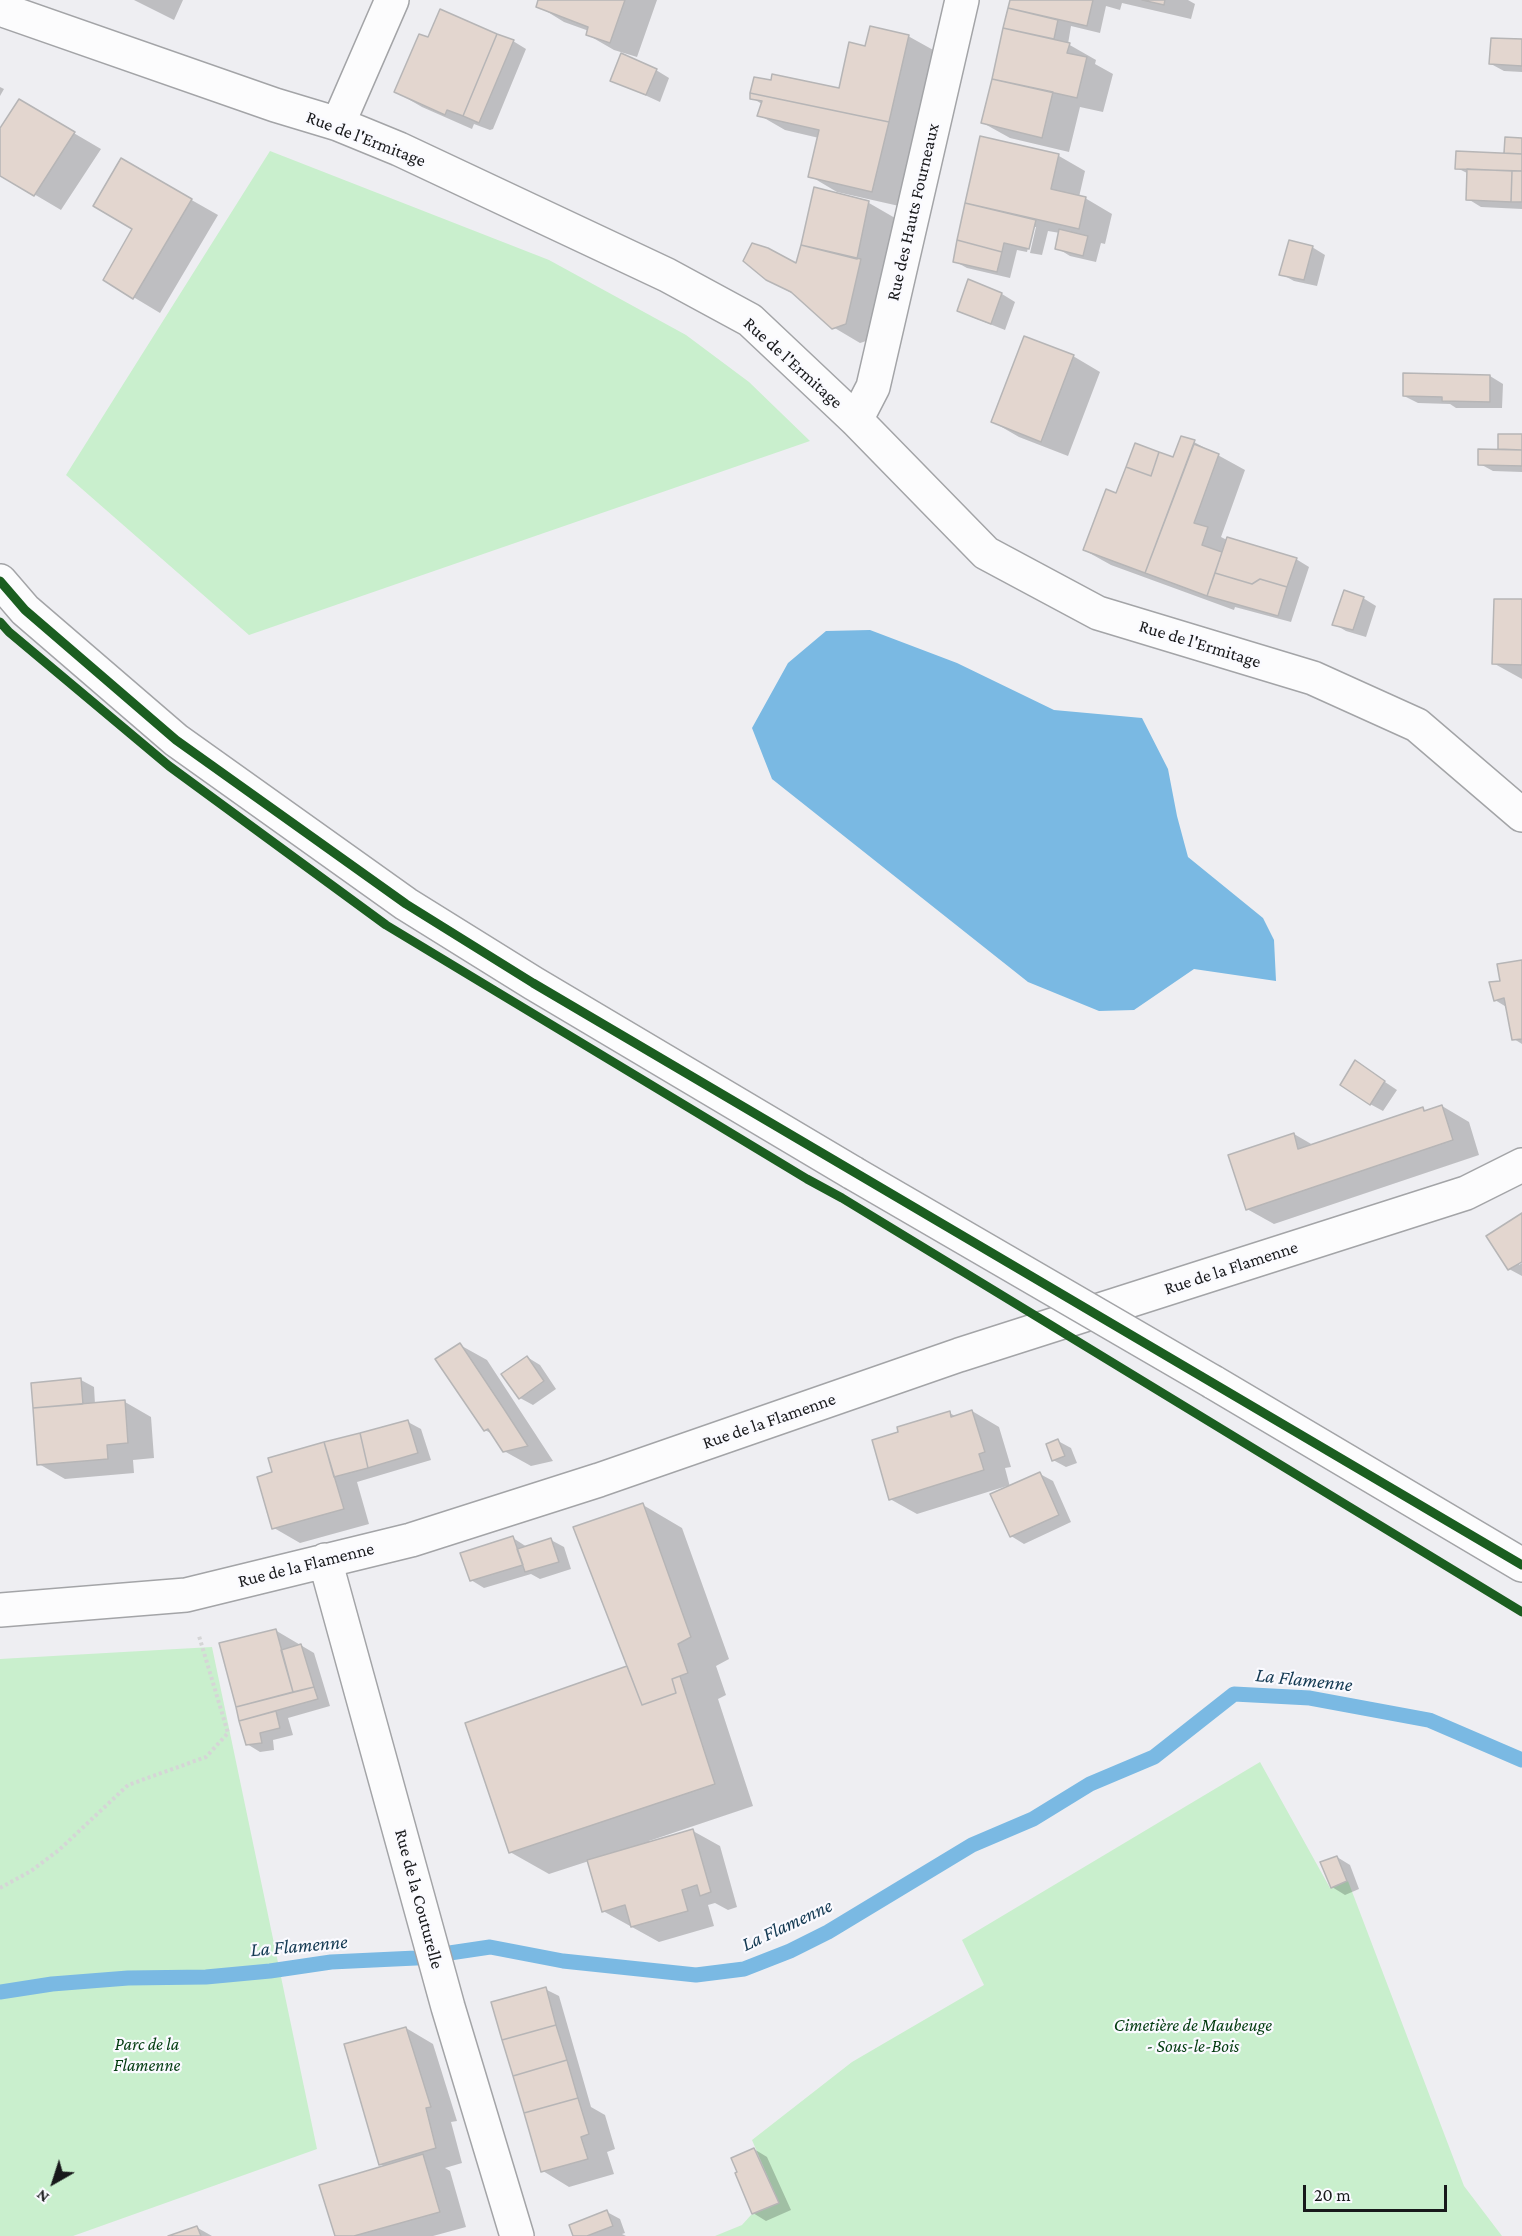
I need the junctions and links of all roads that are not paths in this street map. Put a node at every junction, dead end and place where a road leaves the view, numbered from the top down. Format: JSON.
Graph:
{"nodes":[{"id":1,"x":392,"y":0,"type":"edge"},
{"id":2,"x":962,"y":0,"type":"edge"},
{"id":3,"x":0,"y":9,"type":"edge"},
{"id":4,"x":338,"y":124,"type":"junction"},
{"id":5,"x":856,"y":420,"type":"junction"},
{"id":6,"x":0,"y":581,"type":"edge"},
{"id":7,"x":1522,"y":815,"type":"edge"},
{"id":8,"x":1522,"y":1165,"type":"edge"},
{"id":9,"x":325,"y":1560,"type":"junction"},
{"id":10,"x":1522,"y":1565,"type":"edge"},
{"id":11,"x":0,"y":1610,"type":"edge"},
{"id":12,"x":517,"y":2236,"type":"edge"}],
"edges":[{"from":1,"to":4,"type":"street"},
{"from":2,"to":5,"type":"street","name":"Rue des Hauts Fourneaux"},
{"from":3,"to":4,"type":"street","name":"Rue de l'Ermitage"},
{"from":4,"to":5,"type":"street","name":"Rue de l'Ermitage"},
{"from":5,"to":7,"type":"street","name":"Rue de l'Ermitage"},
{"from":6,"to":10,"type":"street","bridge":true},
{"from":8,"to":9,"type":"street","name":"Rue de la Flamenne"},
{"from":9,"to":11,"type":"street","name":"Rue de la Flamenne"},
{"from":9,"to":12,"type":"street","name":"Rue de la Couturelle"}]}
